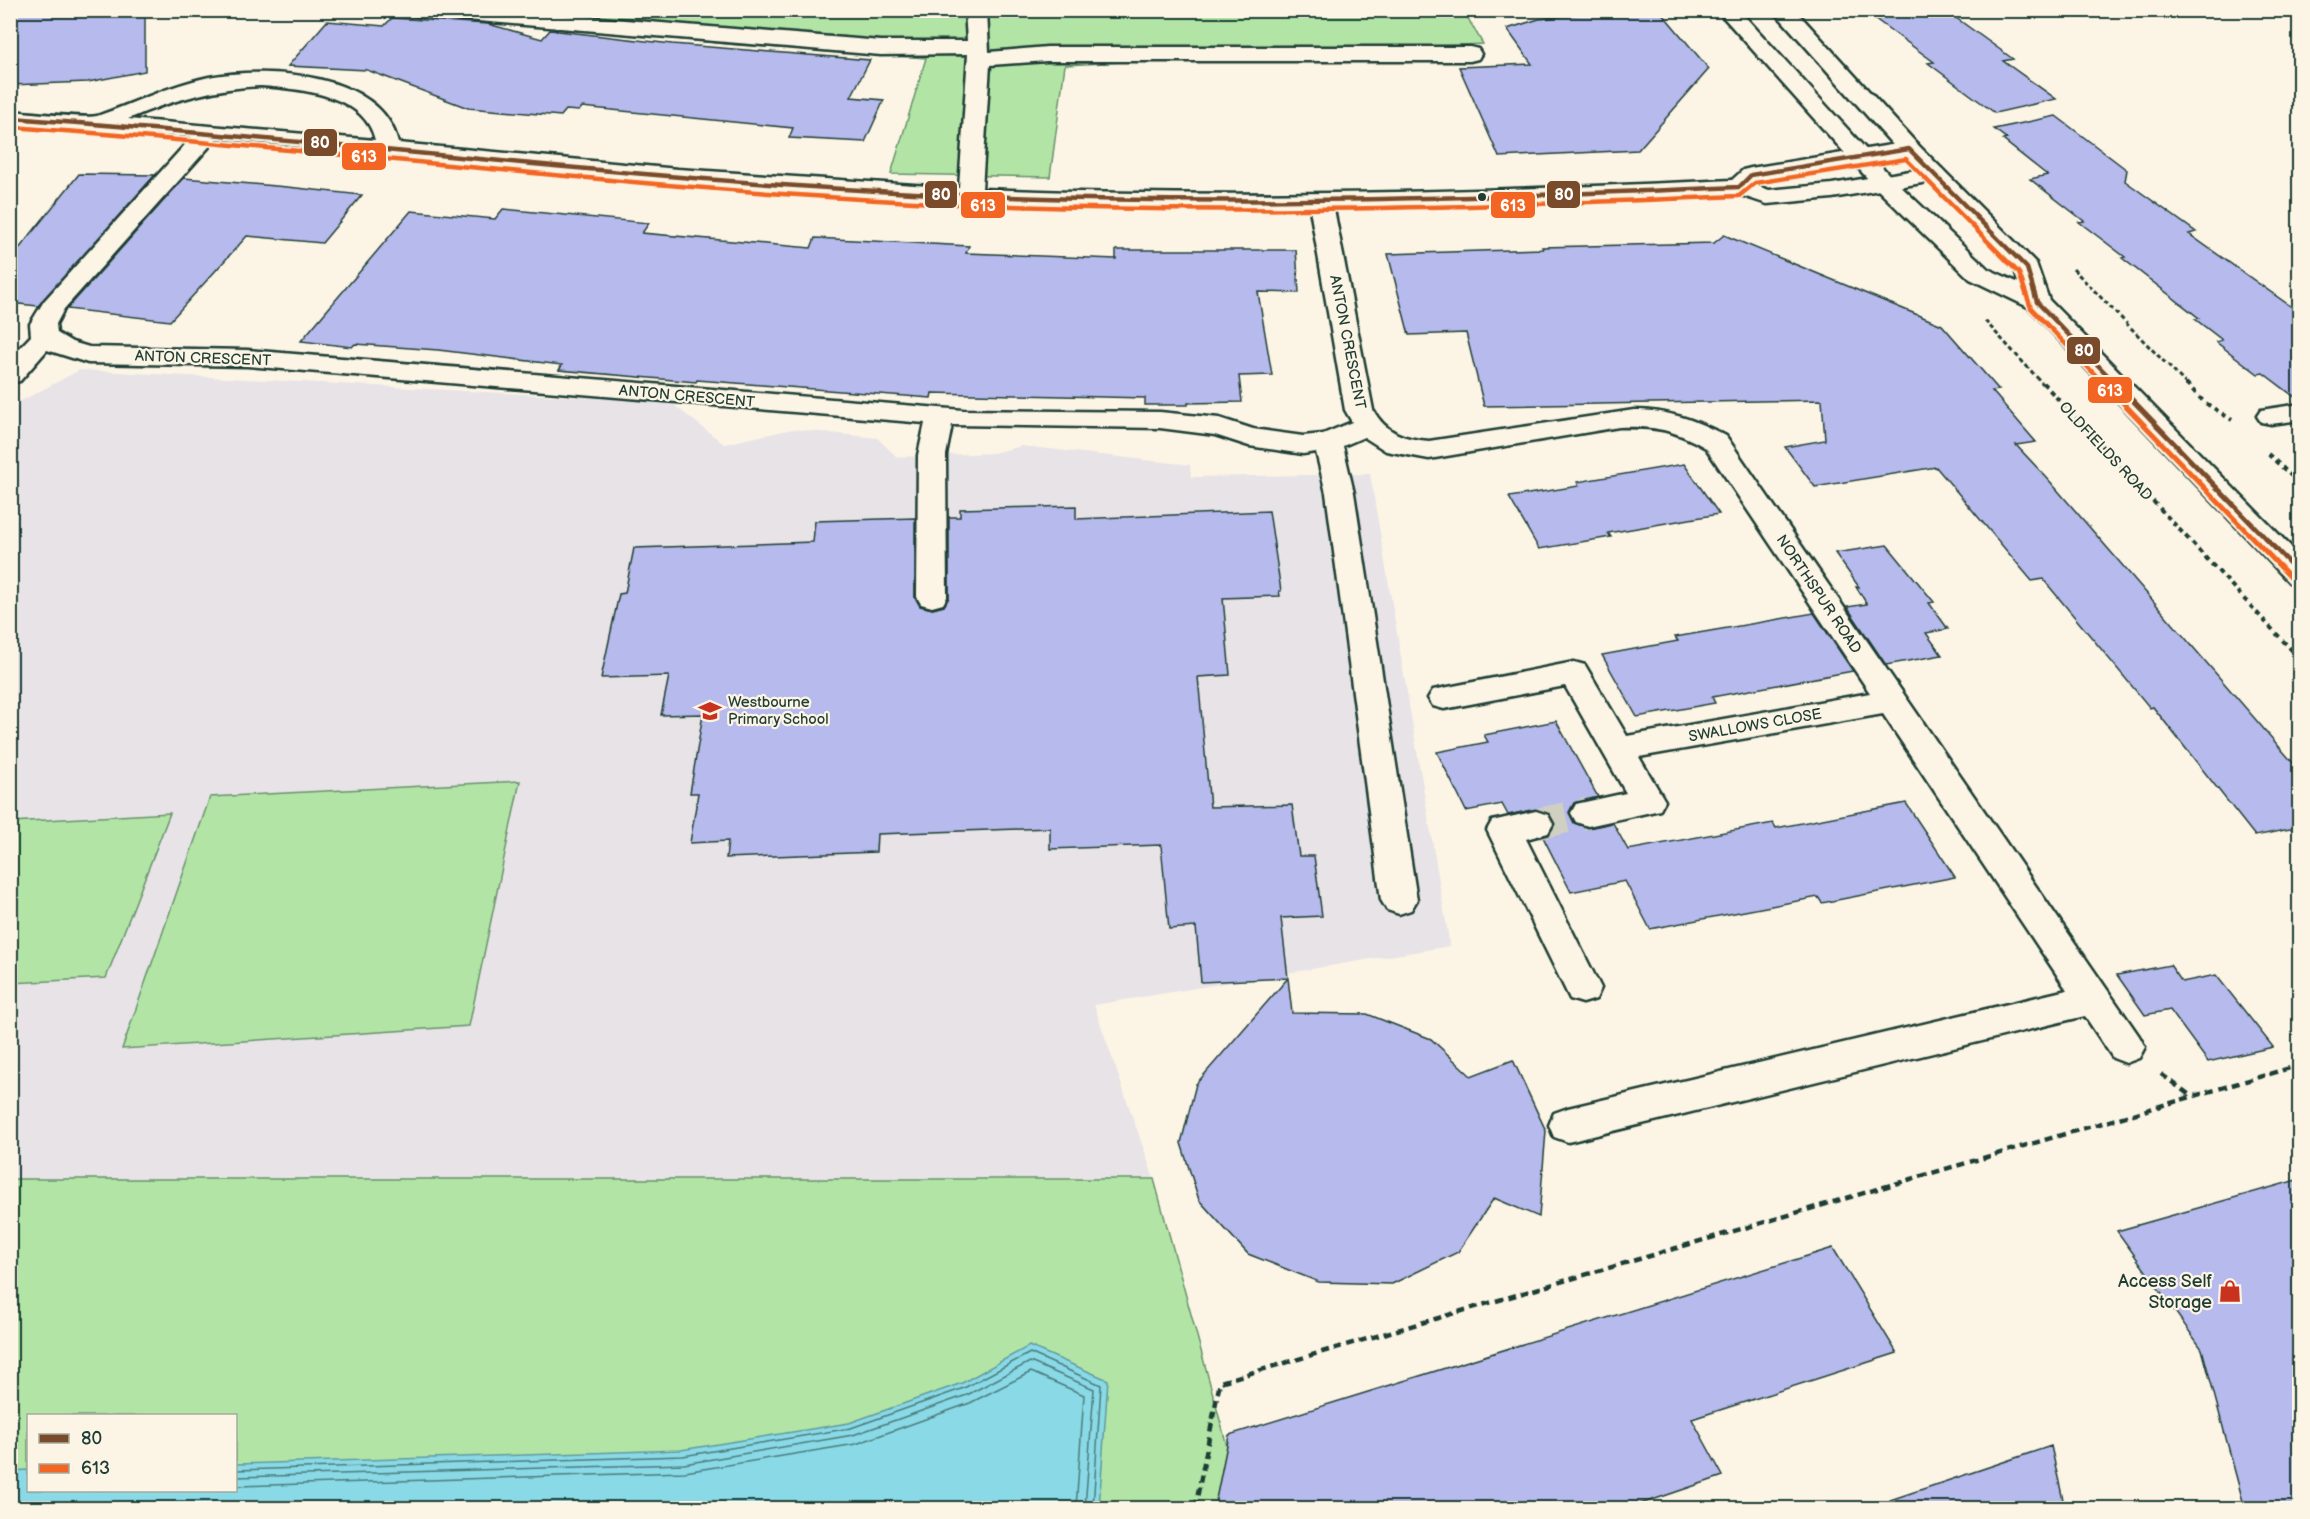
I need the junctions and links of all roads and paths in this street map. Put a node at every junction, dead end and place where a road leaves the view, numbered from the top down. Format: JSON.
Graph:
{"nodes":[{"id":1,"x":419,"y":10,"type":"edge"},
{"id":2,"x":976,"y":10,"type":"edge"},
{"id":3,"x":1727,"y":10,"type":"edge"},
{"id":4,"x":1783,"y":10,"type":"edge"},
{"id":5,"x":601,"y":18,"type":"edge"},
{"id":6,"x":978,"y":53,"type":"junction"},
{"id":7,"x":1470,"y":54,"type":"dead end"},
{"id":8,"x":10,"y":118,"type":"edge"},
{"id":9,"x":98,"y":123,"type":"junction"},
{"id":10,"x":210,"y":132,"type":"junction"},
{"id":11,"x":1909,"y":148,"type":"junction"},
{"id":12,"x":388,"y":149,"type":"junction"},
{"id":13,"x":1860,"y":158,"type":"junction"},
{"id":14,"x":1935,"y":174,"type":"junction"},
{"id":15,"x":1885,"y":184,"type":"junction"},
{"id":16,"x":1739,"y":187,"type":"junction"},
{"id":17,"x":970,"y":196,"type":"junction"},
{"id":18,"x":1321,"y":202,"type":"junction"},
{"id":19,"x":2071,"y":268,"type":"dead end"},
{"id":20,"x":2037,"y":302,"type":"junction"},
{"id":21,"x":1977,"y":313,"type":"dead end"},
{"id":22,"x":44,"y":337,"type":"junction"},
{"id":23,"x":10,"y":375,"type":"edge"},
{"id":24,"x":2300,"y":412,"type":"edge"},
{"id":25,"x":940,"y":416,"type":"junction"},
{"id":26,"x":2271,"y":416,"type":"dead end"},
{"id":27,"x":1367,"y":426,"type":"junction"},
{"id":28,"x":2239,"y":427,"type":"dead end"},
{"id":29,"x":1328,"y":442,"type":"junction"},
{"id":30,"x":2265,"y":451,"type":"dead end"},
{"id":31,"x":2300,"y":484,"type":"edge"},
{"id":32,"x":2294,"y":564,"type":"edge"},
{"id":33,"x":932,"y":597,"type":"dead end"},
{"id":34,"x":2300,"y":658,"type":"edge"},
{"id":35,"x":1444,"y":698,"type":"dead end"},
{"id":36,"x":1892,"y":701,"type":"junction"},
{"id":37,"x":1619,"y":749,"type":"junction"},
{"id":38,"x":1588,"y":813,"type":"tunnel mouth"},
{"id":39,"x":1536,"y":824,"type":"tunnel mouth"},
{"id":40,"x":1399,"y":900,"type":"dead end"},
{"id":41,"x":1583,"y":988,"type":"dead end"},
{"id":42,"x":2093,"y":999,"type":"junction"},
{"id":43,"x":2126,"y":1047,"type":"dead end"},
{"id":44,"x":2300,"y":1065,"type":"edge"},
{"id":45,"x":1568,"y":1125,"type":"dead end"},
{"id":46,"x":1195,"y":1509,"type":"edge"}],
"edges":[{"from":1,"to":5,"type":"main road"},
{"from":2,"to":6,"type":"main road"},
{"from":3,"to":13,"type":"main road"},
{"from":4,"to":11,"type":"main road"},
{"from":5,"to":6,"type":"main road"},
{"from":6,"to":7,"type":"main road"},
{"from":6,"to":17,"type":"main road"},
{"from":8,"to":9,"type":"main road"},
{"from":9,"to":10,"type":"main road"},
{"from":9,"to":12,"type":"main road"},
{"from":10,"to":12,"type":"main road"},
{"from":10,"to":22,"type":"main road"},
{"from":11,"to":13,"type":"main road"},
{"from":11,"to":14,"type":"main road"},
{"from":12,"to":17,"type":"main road"},
{"from":13,"to":15,"type":"main road"},
{"from":13,"to":16,"type":"main road"},
{"from":14,"to":15,"type":"main road"},
{"from":14,"to":20,"type":"main road"},
{"from":15,"to":16,"type":"main road"},
{"from":15,"to":20,"type":"main road"},
{"from":16,"to":18,"type":"main road"},
{"from":17,"to":18,"type":"main road"},
{"from":18,"to":27,"type":"main road","name":"ANTON CRESCENT"},
{"from":19,"to":28,"type":"path"},
{"from":20,"to":32,"type":"main road"},
{"from":21,"to":34,"type":"path","name":"OLDFIELDS ROAD"},
{"from":22,"to":23,"type":"main road"},
{"from":22,"to":25,"type":"main road","name":"ANTON CRESCENT"},
{"from":24,"to":26,"type":"main road"},
{"from":25,"to":29,"type":"main road","name":"ANTON CRESCENT"},
{"from":25,"to":33,"type":"main road"},
{"from":27,"to":29,"type":"main road","name":"ANTON CRESCENT"},
{"from":27,"to":36,"type":"main road","name":"NORTHSPUR ROAD"},
{"from":29,"to":40,"type":"main road"},
{"from":30,"to":31,"type":"path"},
{"from":35,"to":37,"type":"main road"},
{"from":36,"to":37,"type":"main road","name":"SWALLOWS CLOSE"},
{"from":36,"to":42,"type":"main road","name":"NORTHSPUR ROAD"},
{"from":37,"to":38,"type":"main road"},
{"from":39,"to":41,"type":"main road"},
{"from":42,"to":43,"type":"main road","name":"NORTHSPUR ROAD"},
{"from":42,"to":45,"type":"main road"},
{"from":44,"to":46,"type":"path"}]}
